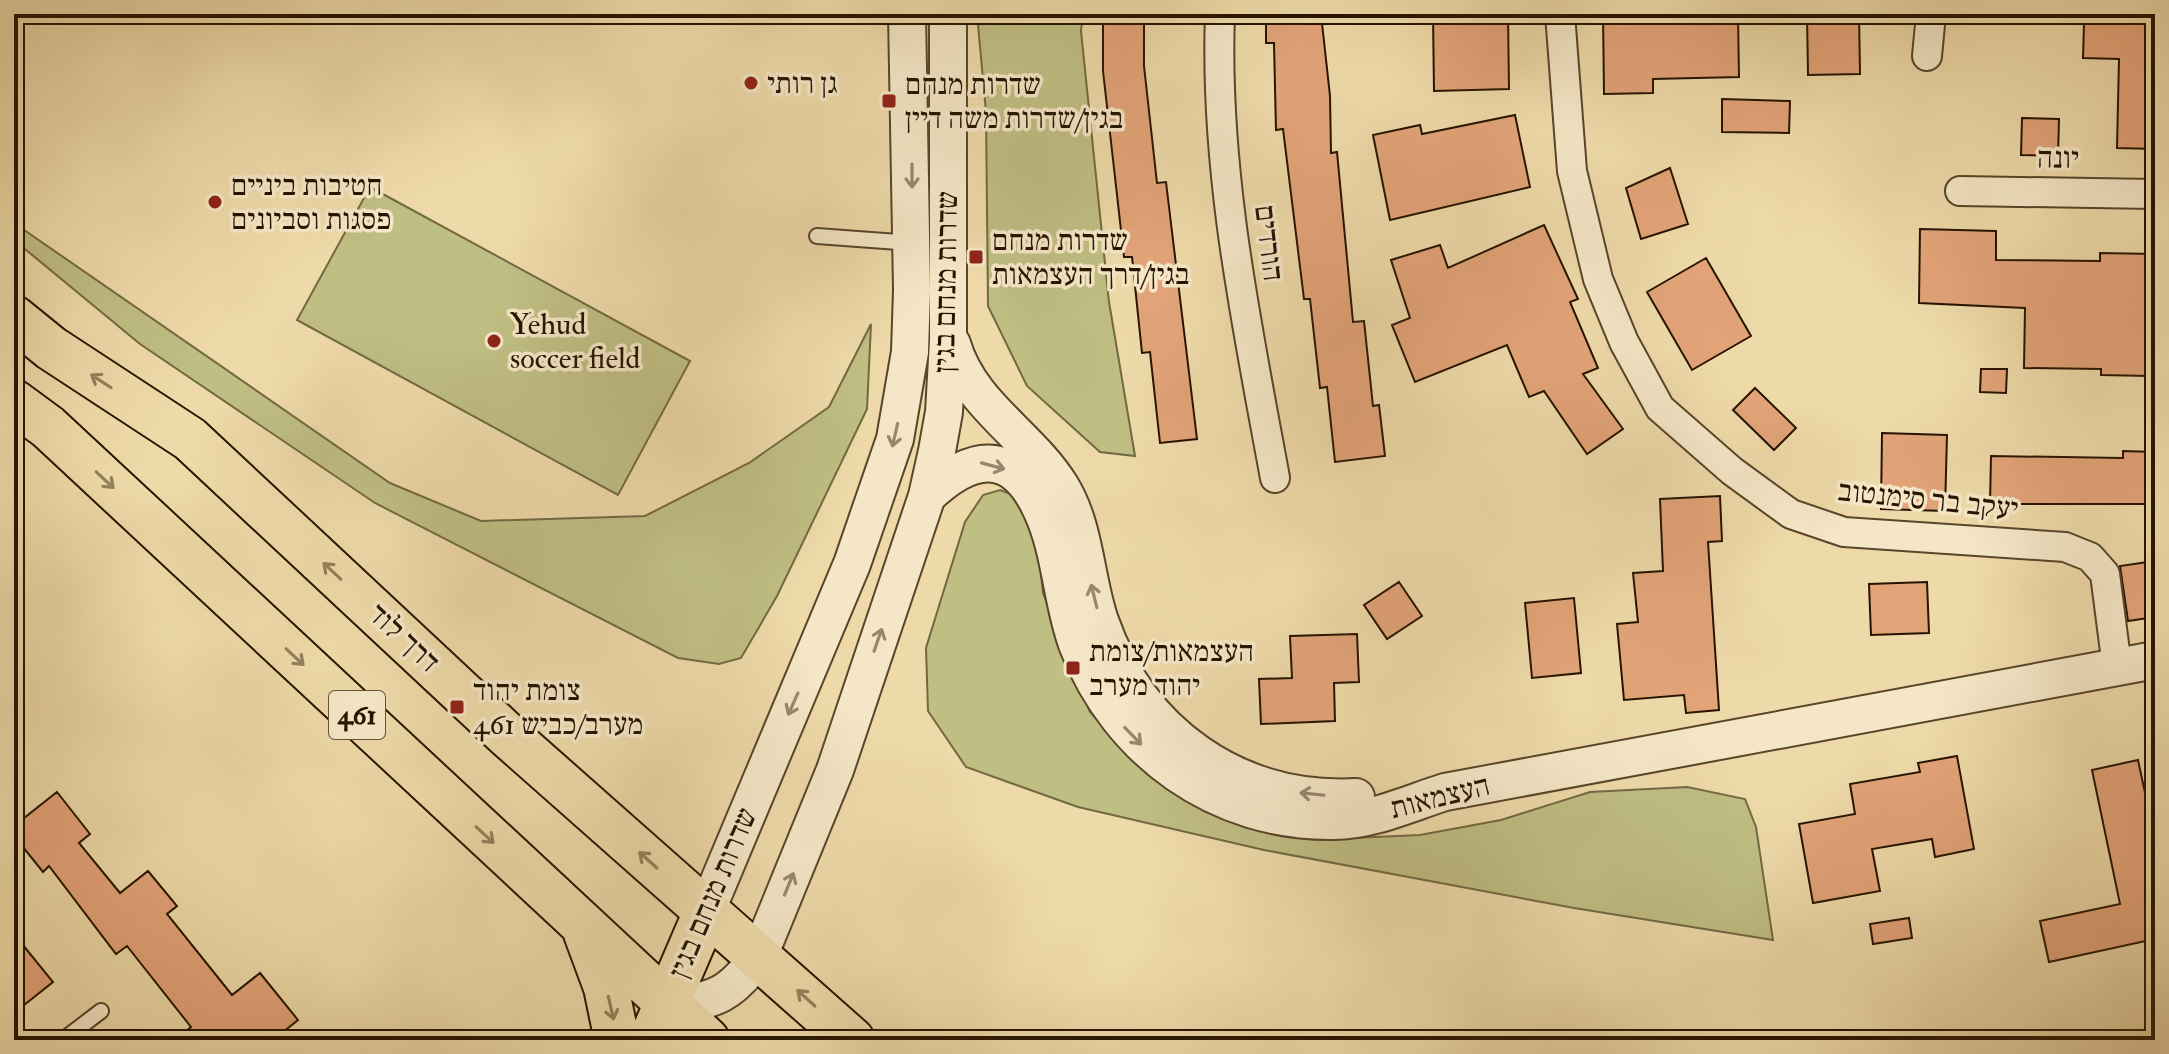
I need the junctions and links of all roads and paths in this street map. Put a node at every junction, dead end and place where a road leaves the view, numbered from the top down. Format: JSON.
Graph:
{"nodes":[{"id":1,"x":907,"y":14,"type":"edge"},
{"id":2,"x":948,"y":14,"type":"edge"},
{"id":3,"x":1220,"y":14,"type":"edge"},
{"id":4,"x":1560,"y":14,"type":"edge"},
{"id":5,"x":1931,"y":14,"type":"edge"},
{"id":6,"x":1927,"y":56,"type":"dead end"},
{"id":7,"x":1960,"y":191,"type":"dead end"},
{"id":8,"x":2155,"y":194,"type":"edge"},
{"id":9,"x":817,"y":236,"type":"dead end"},
{"id":10,"x":912,"y":243,"type":"junction"},
{"id":11,"x":14,"y":318,"type":"edge"},
{"id":12,"x":948,"y":328,"type":"junction"},
{"id":13,"x":14,"y":402,"type":"edge"},
{"id":14,"x":1275,"y":478,"type":"dead end"},
{"id":15,"x":927,"y":496,"type":"junction"},
{"id":16,"x":2155,"y":660,"type":"edge"},
{"id":17,"x":2117,"y":667,"type":"junction"},
{"id":18,"x":1445,"y":792,"type":"junction"},
{"id":19,"x":706,"y":912,"type":"junction"},
{"id":20,"x":582,"y":924,"type":"junction"},
{"id":21,"x":759,"y":956,"type":"junction"},
{"id":22,"x":101,"y":1011,"type":"dead end"},
{"id":23,"x":659,"y":1022,"type":"edge"},
{"id":24,"x":63,"y":1040,"type":"edge"},
{"id":25,"x":617,"y":1040,"type":"edge"},
{"id":26,"x":707,"y":1040,"type":"edge"},
{"id":27,"x":852,"y":1040,"type":"edge"}],
"edges":[{"from":1,"to":10,"type":"street","name":"שדרות מנחם בגין","one_way":true},
{"from":2,"to":12,"type":"street","name":"שדרות מנחם בגין"},
{"from":3,"to":14,"type":"street","name":"הורדים"},
{"from":4,"to":17,"type":"street","name":"יעקב בר סימנטוב"},
{"from":5,"to":6,"type":"street"},
{"from":7,"to":8,"type":"street","name":"יונה"},
{"from":9,"to":10,"type":"lane"},
{"from":10,"to":19,"type":"street","name":"שדרות מנחם בגין","one_way":true},
{"from":19,"to":11,"type":"main road","name":"דרך לוד","one_way":true},
{"from":12,"to":15,"type":"street","name":"שדרות מנחם בגין"},
{"from":18,"to":12,"type":"street","one_way":true},
{"from":13,"to":20,"type":"main road","number":"461","one_way":true},
{"from":15,"to":18,"type":"street","name":"העצמאות","one_way":true},
{"from":21,"to":15,"type":"street","name":"שדרות מנחם בגין","one_way":true},
{"from":16,"to":17,"type":"street","name":"העצמאות"},
{"from":17,"to":18,"type":"street","name":"העצמאות"},
{"from":19,"to":21,"type":"main road","name":"דרך לוד"},
{"from":19,"to":23,"type":"main road","name":"שדרות מנחם בגין"},
{"from":20,"to":23,"type":"main road","number":"461"},
{"from":20,"to":25,"type":"main road","one_way":true},
{"from":21,"to":23,"type":"street","name":"שדרות מנחם בגין"},
{"from":27,"to":21,"type":"main road","name":"דרך לוד","one_way":true},
{"from":22,"to":24,"type":"lane"},
{"from":23,"to":26,"type":"main road","number":"461"}]}
